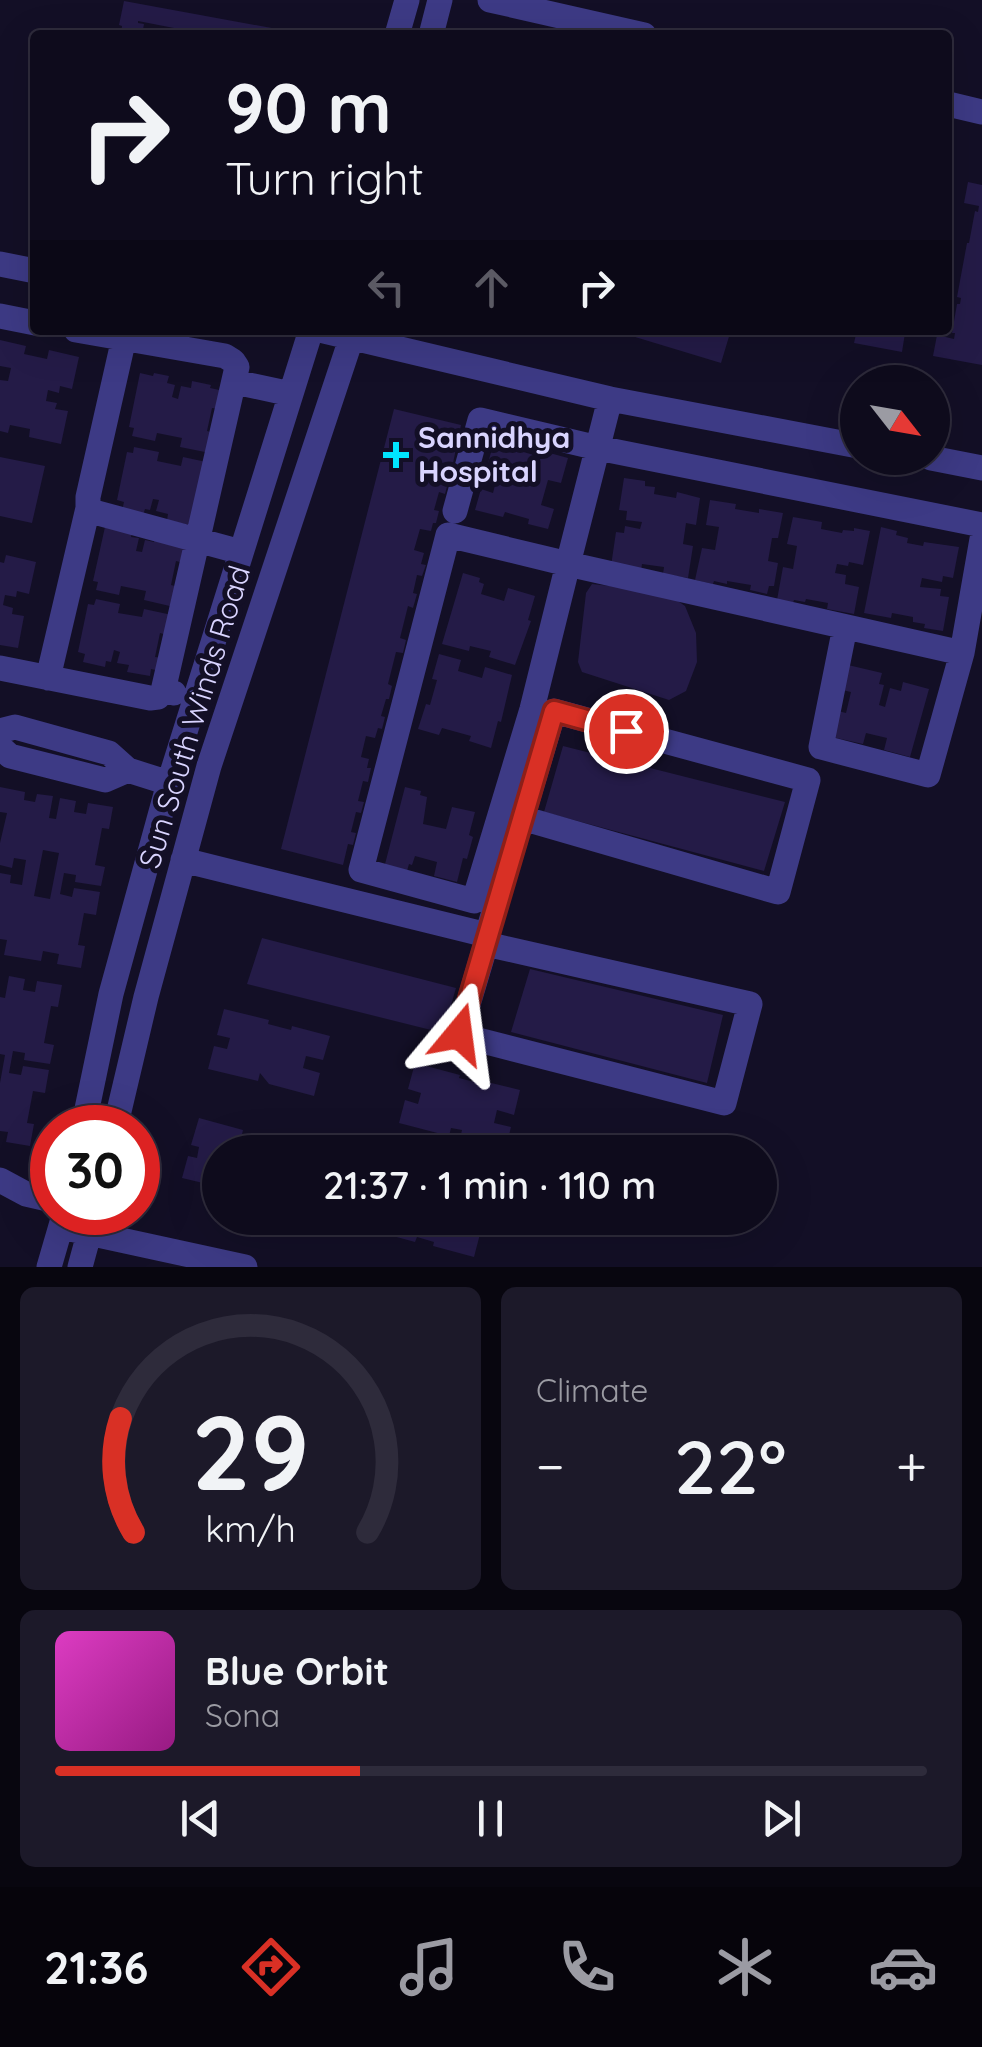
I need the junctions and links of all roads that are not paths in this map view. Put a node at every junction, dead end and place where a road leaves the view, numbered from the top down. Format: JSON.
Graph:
{"nodes":[{"id":1,"x":407,"y":0,"type":"edge"},
{"id":2,"x":440,"y":0,"type":"edge"},
{"id":3,"x":490,"y":0,"type":"edge"},
{"id":4,"x":398,"y":30,"type":"edge"},
{"id":5,"x":432,"y":30,"type":"edge"},
{"id":6,"x":622,"y":30,"type":"edge"},
{"id":7,"x":952,"y":105,"type":"edge"},
{"id":8,"x":982,"y":112,"type":"edge"},
{"id":9,"x":0,"y":264,"type":"edge"},
{"id":10,"x":30,"y":270,"type":"edge"},
{"id":11,"x":0,"y":316,"type":"edge"},
{"id":12,"x":30,"y":322,"type":"edge"},
{"id":13,"x":106,"y":335,"type":"edge"},
{"id":14,"x":309,"y":335,"type":"edge"},
{"id":15,"x":353,"y":335,"type":"edge"},
{"id":16,"x":357,"y":335,"type":"edge"},
{"id":17,"x":124,"y":338,"type":"junction"},
{"id":18,"x":235,"y":382,"type":"junction"},
{"id":19,"x":291,"y":394,"type":"junction"},
{"id":20,"x":610,"y":399,"type":"junction"},
{"id":21,"x":840,"y":443,"type":"edge"},
{"id":22,"x":598,"y":448,"type":"junction"},
{"id":23,"x":950,"y":462,"type":"edge"},
{"id":24,"x":982,"y":468,"type":"edge"},
{"id":25,"x":88,"y":508,"type":"junction"},
{"id":26,"x":455,"y":511,"type":"dead end"},
{"id":27,"x":982,"y":525,"type":"edge"},
{"id":28,"x":198,"y":539,"type":"junction"},
{"id":29,"x":982,"y":539,"type":"edge"},
{"id":30,"x":241,"y":552,"type":"junction"},
{"id":31,"x":568,"y":564,"type":"junction"},
{"id":32,"x":845,"y":627,"type":"junction"},
{"id":33,"x":962,"y":653,"type":"junction"},
{"id":34,"x":0,"y":668,"type":"edge"},
{"id":35,"x":48,"y":678,"type":"junction"},
{"id":36,"x":163,"y":691,"type":"junction"},
{"id":37,"x":196,"y":698,"type":"junction"},
{"id":38,"x":0,"y":731,"type":"edge"},
{"id":39,"x":0,"y":747,"type":"edge"},
{"id":40,"x":128,"y":770,"type":"junction"},
{"id":41,"x":169,"y":783,"type":"junction"},
{"id":42,"x":522,"y":818,"type":"junction"},
{"id":43,"x":183,"y":860,"type":"junction"},
{"id":44,"x":486,"y":939,"type":"junction"},
{"id":45,"x":88,"y":1105,"type":"edge"},
{"id":46,"x":120,"y":1105,"type":"edge"},
{"id":47,"x":0,"y":1180,"type":"edge"},
{"id":48,"x":26,"y":1194,"type":"junction"},
{"id":49,"x":30,"y":1195,"type":"edge"},
{"id":50,"x":0,"y":1199,"type":"edge"},
{"id":51,"x":59,"y":1235,"type":"edge"},
{"id":52,"x":89,"y":1235,"type":"edge"},
{"id":53,"x":137,"y":1235,"type":"edge"},
{"id":54,"x":49,"y":1267,"type":"edge"},
{"id":55,"x":80,"y":1267,"type":"edge"},
{"id":56,"x":245,"y":1267,"type":"edge"}],
"edges":[{"from":1,"to":4,"type":"street"},
{"from":2,"to":5,"type":"street"},
{"from":3,"to":6,"type":"street"},
{"from":7,"to":8,"type":"street"},
{"from":9,"to":10,"type":"street"},
{"from":11,"to":12,"type":"street"},
{"from":13,"to":17,"type":"street"},
{"from":14,"to":19,"type":"street"},
{"from":15,"to":43,"type":"street","name":"Sun South Winds Road"},
{"from":16,"to":20,"type":"street"},
{"from":17,"to":18,"type":"street"},
{"from":17,"to":25,"type":"street"},
{"from":18,"to":19,"type":"street"},
{"from":18,"to":28,"type":"street"},
{"from":19,"to":30,"type":"street"},
{"from":20,"to":21,"type":"street"},
{"from":20,"to":22,"type":"street"},
{"from":22,"to":26,"type":"street"},
{"from":22,"to":27,"type":"street"},
{"from":22,"to":31,"type":"street"},
{"from":23,"to":24,"type":"street"},
{"from":25,"to":28,"type":"street"},
{"from":25,"to":35,"type":"street"},
{"from":28,"to":30,"type":"street"},
{"from":28,"to":36,"type":"street"},
{"from":29,"to":33,"type":"street"},
{"from":30,"to":37,"type":"street"},
{"from":31,"to":31,"type":"street"},
{"from":31,"to":32,"type":"street"},
{"from":32,"to":33,"type":"street"},
{"from":32,"to":33,"type":"street"},
{"from":34,"to":35,"type":"street"},
{"from":35,"to":36,"type":"street"},
{"from":36,"to":37,"type":"street"},
{"from":37,"to":41,"type":"street"},
{"from":38,"to":40,"type":"street"},
{"from":39,"to":40,"type":"street"},
{"from":40,"to":41,"type":"street"},
{"from":41,"to":45,"type":"street"},
{"from":42,"to":42,"type":"street"},
{"from":42,"to":44,"type":"street"},
{"from":43,"to":44,"type":"street"},
{"from":43,"to":46,"type":"street","name":"Sun South Winds Road"},
{"from":44,"to":44,"type":"street"},
{"from":47,"to":48,"type":"street"},
{"from":48,"to":49,"type":"street"},
{"from":48,"to":50,"type":"street"},
{"from":51,"to":54,"type":"street"},
{"from":52,"to":55,"type":"street"},
{"from":53,"to":56,"type":"street"}]}
